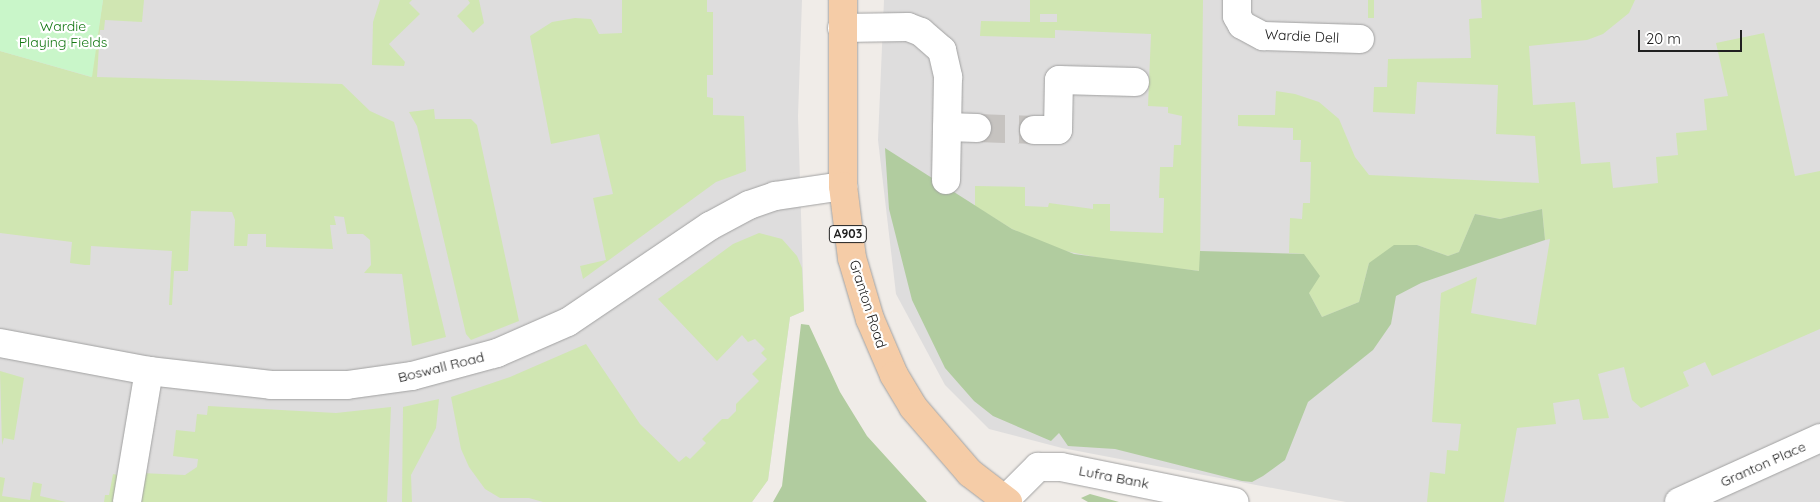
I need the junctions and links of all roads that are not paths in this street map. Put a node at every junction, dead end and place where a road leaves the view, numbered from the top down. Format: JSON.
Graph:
{"nodes":[{"id":1,"x":843,"y":0,"type":"edge"},
{"id":2,"x":1237,"y":0,"type":"edge"},
{"id":3,"x":842,"y":28,"type":"junction"},
{"id":4,"x":1360,"y":39,"type":"dead end"},
{"id":5,"x":1135,"y":82,"type":"dead end"},
{"id":6,"x":946,"y":127,"type":"junction"},
{"id":7,"x":977,"y":128,"type":"tunnel mouth"},
{"id":8,"x":1034,"y":130,"type":"tunnel mouth"},
{"id":9,"x":946,"y":180,"type":"dead end"},
{"id":10,"x":842,"y":186,"type":"junction"},
{"id":11,"x":0,"y":342,"type":"edge"},
{"id":12,"x":149,"y":371,"type":"junction"},
{"id":13,"x":1820,"y":438,"type":"edge"},
{"id":14,"x":1006,"y":501,"type":"edge"},
{"id":15,"x":127,"y":502,"type":"edge"},
{"id":16,"x":1234,"y":502,"type":"edge"},
{"id":17,"x":1679,"y":502,"type":"edge"}],
"edges":[{"from":1,"to":3,"type":"main road","name":"Granton Road","number":"A903"},
{"from":2,"to":4,"type":"street","name":"Wardie Dell"},
{"from":3,"to":6,"type":"street"},
{"from":3,"to":10,"type":"main road","name":"Granton Road","number":"A903"},
{"from":5,"to":8,"type":"street"},
{"from":6,"to":7,"type":"street"},
{"from":6,"to":9,"type":"street"},
{"from":10,"to":12,"type":"street","name":"Boswall Road"},
{"from":10,"to":14,"type":"main road","name":"Granton Road","number":"A903"},
{"from":11,"to":12,"type":"street","name":"Boswall Road"},
{"from":12,"to":15,"type":"street"},
{"from":13,"to":17,"type":"street","name":"Granton Place"},
{"from":14,"to":16,"type":"street","name":"Lufra Bank"}]}
